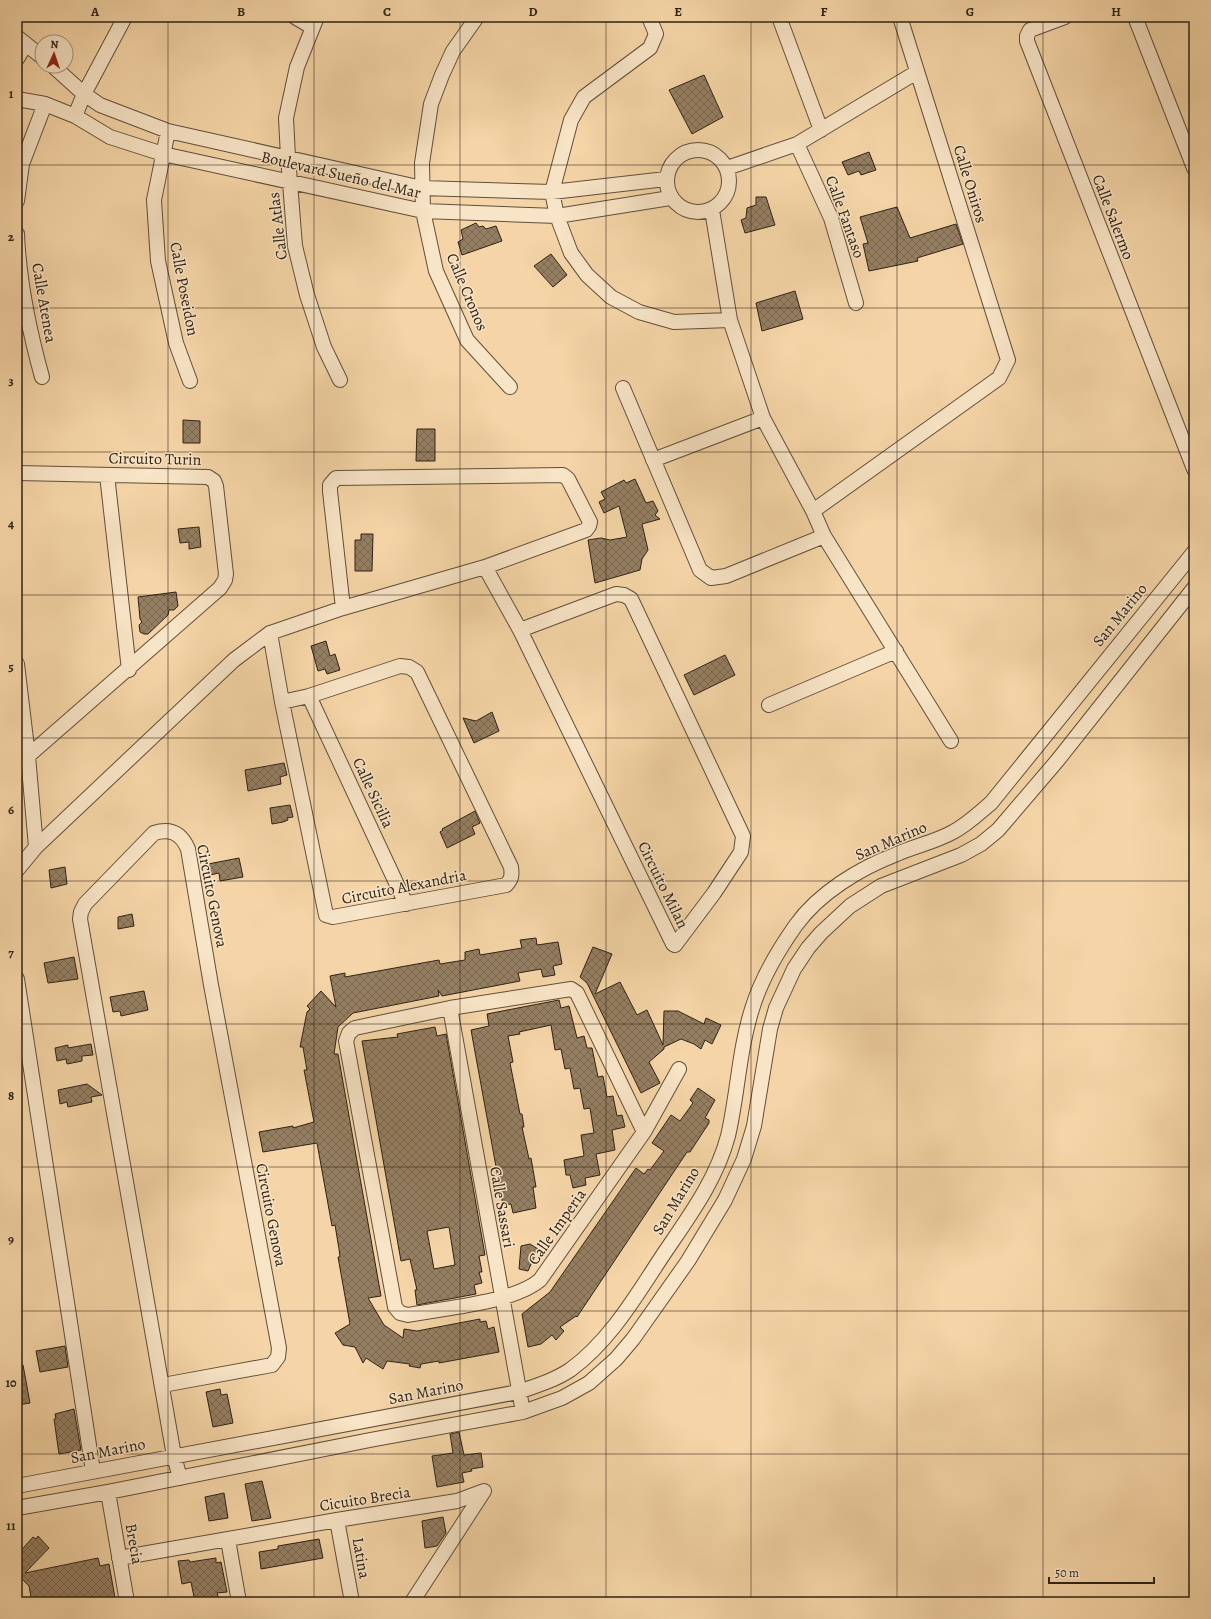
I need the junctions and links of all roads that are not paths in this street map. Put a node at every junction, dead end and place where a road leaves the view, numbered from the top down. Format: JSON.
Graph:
{"nodes":[{"id":1,"x":125,"y":17,"type":"edge"},
{"id":2,"x":295,"y":17,"type":"edge"},
{"id":3,"x":477,"y":17,"type":"edge"},
{"id":4,"x":649,"y":17,"type":"edge"},
{"id":5,"x":779,"y":17,"type":"edge"},
{"id":6,"x":900,"y":17,"type":"edge"},
{"id":7,"x":1065,"y":17,"type":"edge"},
{"id":8,"x":1135,"y":17,"type":"edge"},
{"id":9,"x":314,"y":22,"type":"edge"},
{"id":10,"x":22,"y":40,"type":"edge"},
{"id":11,"x":34,"y":50,"type":"edge"},
{"id":12,"x":17,"y":59,"type":"edge"},
{"id":13,"x":917,"y":72,"type":"junction"},
{"id":14,"x":62,"y":74,"type":"edge"},
{"id":15,"x":84,"y":94,"type":"junction"},
{"id":16,"x":17,"y":99,"type":"edge"},
{"id":17,"x":45,"y":104,"type":"junction"},
{"id":18,"x":75,"y":116,"type":"junction"},
{"id":19,"x":821,"y":130,"type":"junction"},
{"id":20,"x":168,"y":131,"type":"junction"},
{"id":21,"x":798,"y":144,"type":"junction"},
{"id":22,"x":163,"y":154,"type":"junction"},
{"id":23,"x":288,"y":158,"type":"junction"},
{"id":24,"x":727,"y":168,"type":"junction"},
{"id":25,"x":1194,"y":168,"type":"edge"},
{"id":26,"x":666,"y":179,"type":"junction"},
{"id":27,"x":289,"y":181,"type":"junction"},
{"id":28,"x":422,"y":188,"type":"junction"},
{"id":29,"x":552,"y":192,"type":"junction"},
{"id":30,"x":670,"y":198,"type":"junction"},
{"id":31,"x":17,"y":201,"type":"edge"},
{"id":32,"x":712,"y":210,"type":"junction"},
{"id":33,"x":423,"y":211,"type":"junction"},
{"id":34,"x":556,"y":216,"type":"junction"},
{"id":35,"x":17,"y":234,"type":"edge"},
{"id":36,"x":856,"y":303,"type":"dead end"},
{"id":37,"x":730,"y":320,"type":"junction"},
{"id":38,"x":42,"y":377,"type":"dead end"},
{"id":39,"x":340,"y":380,"type":"dead end"},
{"id":40,"x":190,"y":381,"type":"dead end"},
{"id":41,"x":510,"y":387,"type":"dead end"},
{"id":42,"x":623,"y":388,"type":"dead end"},
{"id":43,"x":763,"y":418,"type":"junction"},
{"id":44,"x":1190,"y":446,"type":"edge"},
{"id":45,"x":653,"y":460,"type":"junction"},
{"id":46,"x":1194,"y":469,"type":"edge"},
{"id":47,"x":17,"y":473,"type":"edge"},
{"id":48,"x":107,"y":475,"type":"junction"},
{"id":49,"x":813,"y":511,"type":"junction"},
{"id":50,"x":824,"y":536,"type":"junction"},
{"id":51,"x":1194,"y":552,"type":"edge"},
{"id":52,"x":485,"y":567,"type":"junction"},
{"id":53,"x":1194,"y":588,"type":"edge"},
{"id":54,"x":343,"y":608,"type":"junction"},
{"id":55,"x":520,"y":630,"type":"junction"},
{"id":56,"x":270,"y":633,"type":"junction"},
{"id":57,"x":896,"y":650,"type":"junction"},
{"id":58,"x":17,"y":664,"type":"edge"},
{"id":59,"x":129,"y":670,"type":"junction"},
{"id":60,"x":309,"y":696,"type":"junction"},
{"id":61,"x":282,"y":702,"type":"junction"},
{"id":62,"x":770,"y":705,"type":"dead end"},
{"id":63,"x":951,"y":740,"type":"dead end"},
{"id":64,"x":28,"y":756,"type":"junction"},
{"id":65,"x":36,"y":847,"type":"junction"},
{"id":66,"x":17,"y":870,"type":"edge"},
{"id":67,"x":406,"y":904,"type":"junction"},
{"id":68,"x":17,"y":979,"type":"edge"},
{"id":69,"x":450,"y":1008,"type":"junction"},
{"id":70,"x":679,"y":1069,"type":"dead end"},
{"id":71,"x":644,"y":1132,"type":"junction"},
{"id":72,"x":501,"y":1298,"type":"junction"},
{"id":73,"x":616,"y":1325,"type":"junction"},
{"id":74,"x":633,"y":1339,"type":"junction"},
{"id":75,"x":163,"y":1385,"type":"junction"},
{"id":76,"x":518,"y":1392,"type":"junction"},
{"id":77,"x":523,"y":1412,"type":"junction"},
{"id":78,"x":174,"y":1456,"type":"junction"},
{"id":79,"x":93,"y":1471,"type":"junction"},
{"id":80,"x":180,"y":1478,"type":"junction"},
{"id":81,"x":17,"y":1486,"type":"edge"},
{"id":82,"x":108,"y":1492,"type":"junction"},
{"id":83,"x":17,"y":1508,"type":"edge"},
{"id":84,"x":337,"y":1520,"type":"junction"},
{"id":85,"x":228,"y":1540,"type":"junction"},
{"id":86,"x":119,"y":1558,"type":"junction"},
{"id":87,"x":127,"y":1602,"type":"edge"},
{"id":88,"x":239,"y":1602,"type":"edge"},
{"id":89,"x":352,"y":1602,"type":"edge"},
{"id":90,"x":412,"y":1602,"type":"edge"}],
"edges":[{"from":1,"to":15,"type":"street"},
{"from":2,"to":9,"type":"street"},
{"from":3,"to":28,"type":"street","name":"Calle Cronos"},
{"from":4,"to":29,"type":"street"},
{"from":5,"to":19,"type":"street"},
{"from":6,"to":13,"type":"street","name":"Calle Oniros"},
{"from":7,"to":44,"type":"street","name":"Calle Salermo"},
{"from":8,"to":25,"type":"street"},
{"from":9,"to":23,"type":"street","name":"Calle Atlas"},
{"from":10,"to":11,"type":"street"},
{"from":10,"to":12,"type":"street"},
{"from":13,"to":19,"type":"street"},
{"from":13,"to":49,"type":"street","name":"Calle Oniros"},
{"from":14,"to":15,"type":"street","name":"Boulevard Sueño del Mar"},
{"from":15,"to":18,"type":"street"},
{"from":15,"to":20,"type":"street","name":"Boulevard Sueño del Mar"},
{"from":16,"to":17,"type":"street","name":"Boulevard Sueño del Mar"},
{"from":17,"to":18,"type":"street","name":"Boulevard Sueño del Mar"},
{"from":17,"to":31,"type":"street"},
{"from":18,"to":22,"type":"street","name":"Boulevard Sueño del Mar"},
{"from":19,"to":21,"type":"street"},
{"from":20,"to":22,"type":"street","name":"Calle Poseidon"},
{"from":20,"to":23,"type":"street","name":"Boulevard Sueño del Mar"},
{"from":21,"to":24,"type":"street"},
{"from":21,"to":36,"type":"street","name":"Calle Fantaso"},
{"from":22,"to":27,"type":"street","name":"Boulevard Sueño del Mar"},
{"from":22,"to":40,"type":"street","name":"Calle Poseidon"},
{"from":23,"to":27,"type":"street","name":"Calle Atlas"},
{"from":23,"to":28,"type":"street","name":"Boulevard Sueño del Mar"},
{"from":24,"to":26,"type":"street"},
{"from":24,"to":32,"type":"street"},
{"from":26,"to":29,"type":"street","name":"Boulevard Sueño del Mar"},
{"from":26,"to":30,"type":"street"},
{"from":27,"to":33,"type":"street","name":"Boulevard Sueño del Mar"},
{"from":27,"to":39,"type":"street","name":"Calle Atlas"},
{"from":28,"to":29,"type":"street","name":"Boulevard Sueño del Mar"},
{"from":28,"to":33,"type":"street","name":"Calle Cronos"},
{"from":29,"to":34,"type":"street"},
{"from":30,"to":32,"type":"street"},
{"from":30,"to":34,"type":"street","name":"Boulevard Sueño del Mar"},
{"from":32,"to":37,"type":"street"},
{"from":33,"to":34,"type":"street","name":"Boulevard Sueño del Mar"},
{"from":33,"to":41,"type":"street","name":"Calle Cronos"},
{"from":34,"to":37,"type":"street"},
{"from":35,"to":38,"type":"street","name":"Calle Atenea"},
{"from":37,"to":43,"type":"street"},
{"from":42,"to":45,"type":"street"},
{"from":43,"to":45,"type":"street"},
{"from":43,"to":49,"type":"street"},
{"from":44,"to":46,"type":"street","name":"Calle Salermo"},
{"from":45,"to":50,"type":"street"},
{"from":47,"to":48,"type":"street","name":"Circuito Turin"},
{"from":48,"to":59,"type":"street"},
{"from":48,"to":59,"type":"street","name":"Circuito Turin"},
{"from":49,"to":50,"type":"street"},
{"from":50,"to":57,"type":"street"},
{"from":51,"to":73,"type":"street","name":"San Marino"},
{"from":52,"to":54,"type":"street"},
{"from":52,"to":54,"type":"street"},
{"from":52,"to":55,"type":"street","name":"Circuito Milan"},
{"from":53,"to":74,"type":"street"},
{"from":54,"to":56,"type":"street"},
{"from":55,"to":55,"type":"street","name":"Circuito Milan"},
{"from":56,"to":61,"type":"street","name":"Circuito Alexandria"},
{"from":56,"to":65,"type":"street"},
{"from":57,"to":62,"type":"street"},
{"from":57,"to":63,"type":"street"},
{"from":58,"to":64,"type":"street"},
{"from":59,"to":64,"type":"street"},
{"from":60,"to":61,"type":"street"},
{"from":60,"to":67,"type":"street","name":"Calle Sicilia"},
{"from":60,"to":67,"type":"street","name":"Circuito Alexandria"},
{"from":61,"to":67,"type":"street","name":"Circuito Alexandria"},
{"from":64,"to":65,"type":"street"},
{"from":65,"to":66,"type":"street"},
{"from":68,"to":79,"type":"street"},
{"from":69,"to":71,"type":"street"},
{"from":69,"to":72,"type":"street","name":"Calle Sassari"},
{"from":69,"to":72,"type":"street","name":"Calle Imperia"},
{"from":70,"to":71,"type":"street","name":"Calle Imperia"},
{"from":71,"to":72,"type":"street","name":"Calle Imperia"},
{"from":72,"to":76,"type":"street","name":"Calle Sassari"},
{"from":73,"to":74,"type":"street"},
{"from":73,"to":76,"type":"street","name":"San Marino"},
{"from":74,"to":77,"type":"street"},
{"from":75,"to":75,"type":"street","name":"Circuito Genova"},
{"from":75,"to":78,"type":"street","name":"Circuito Genova"},
{"from":76,"to":77,"type":"street","name":"Calle Sassari"},
{"from":76,"to":78,"type":"street","name":"San Marino"},
{"from":77,"to":80,"type":"street"},
{"from":78,"to":79,"type":"street","name":"San Marino"},
{"from":78,"to":80,"type":"street","name":"Circuito Genova"},
{"from":79,"to":81,"type":"street","name":"San Marino"},
{"from":80,"to":82,"type":"street"},
{"from":82,"to":83,"type":"street"},
{"from":82,"to":86,"type":"street","name":"Brecia"},
{"from":84,"to":85,"type":"street","name":"Cicuito Brecia"},
{"from":84,"to":89,"type":"street","name":"Latina"},
{"from":84,"to":90,"type":"street","name":"Cicuito Brecia"},
{"from":85,"to":86,"type":"street","name":"Cicuito Brecia"},
{"from":85,"to":88,"type":"street"},
{"from":86,"to":87,"type":"street","name":"Brecia"}]}
